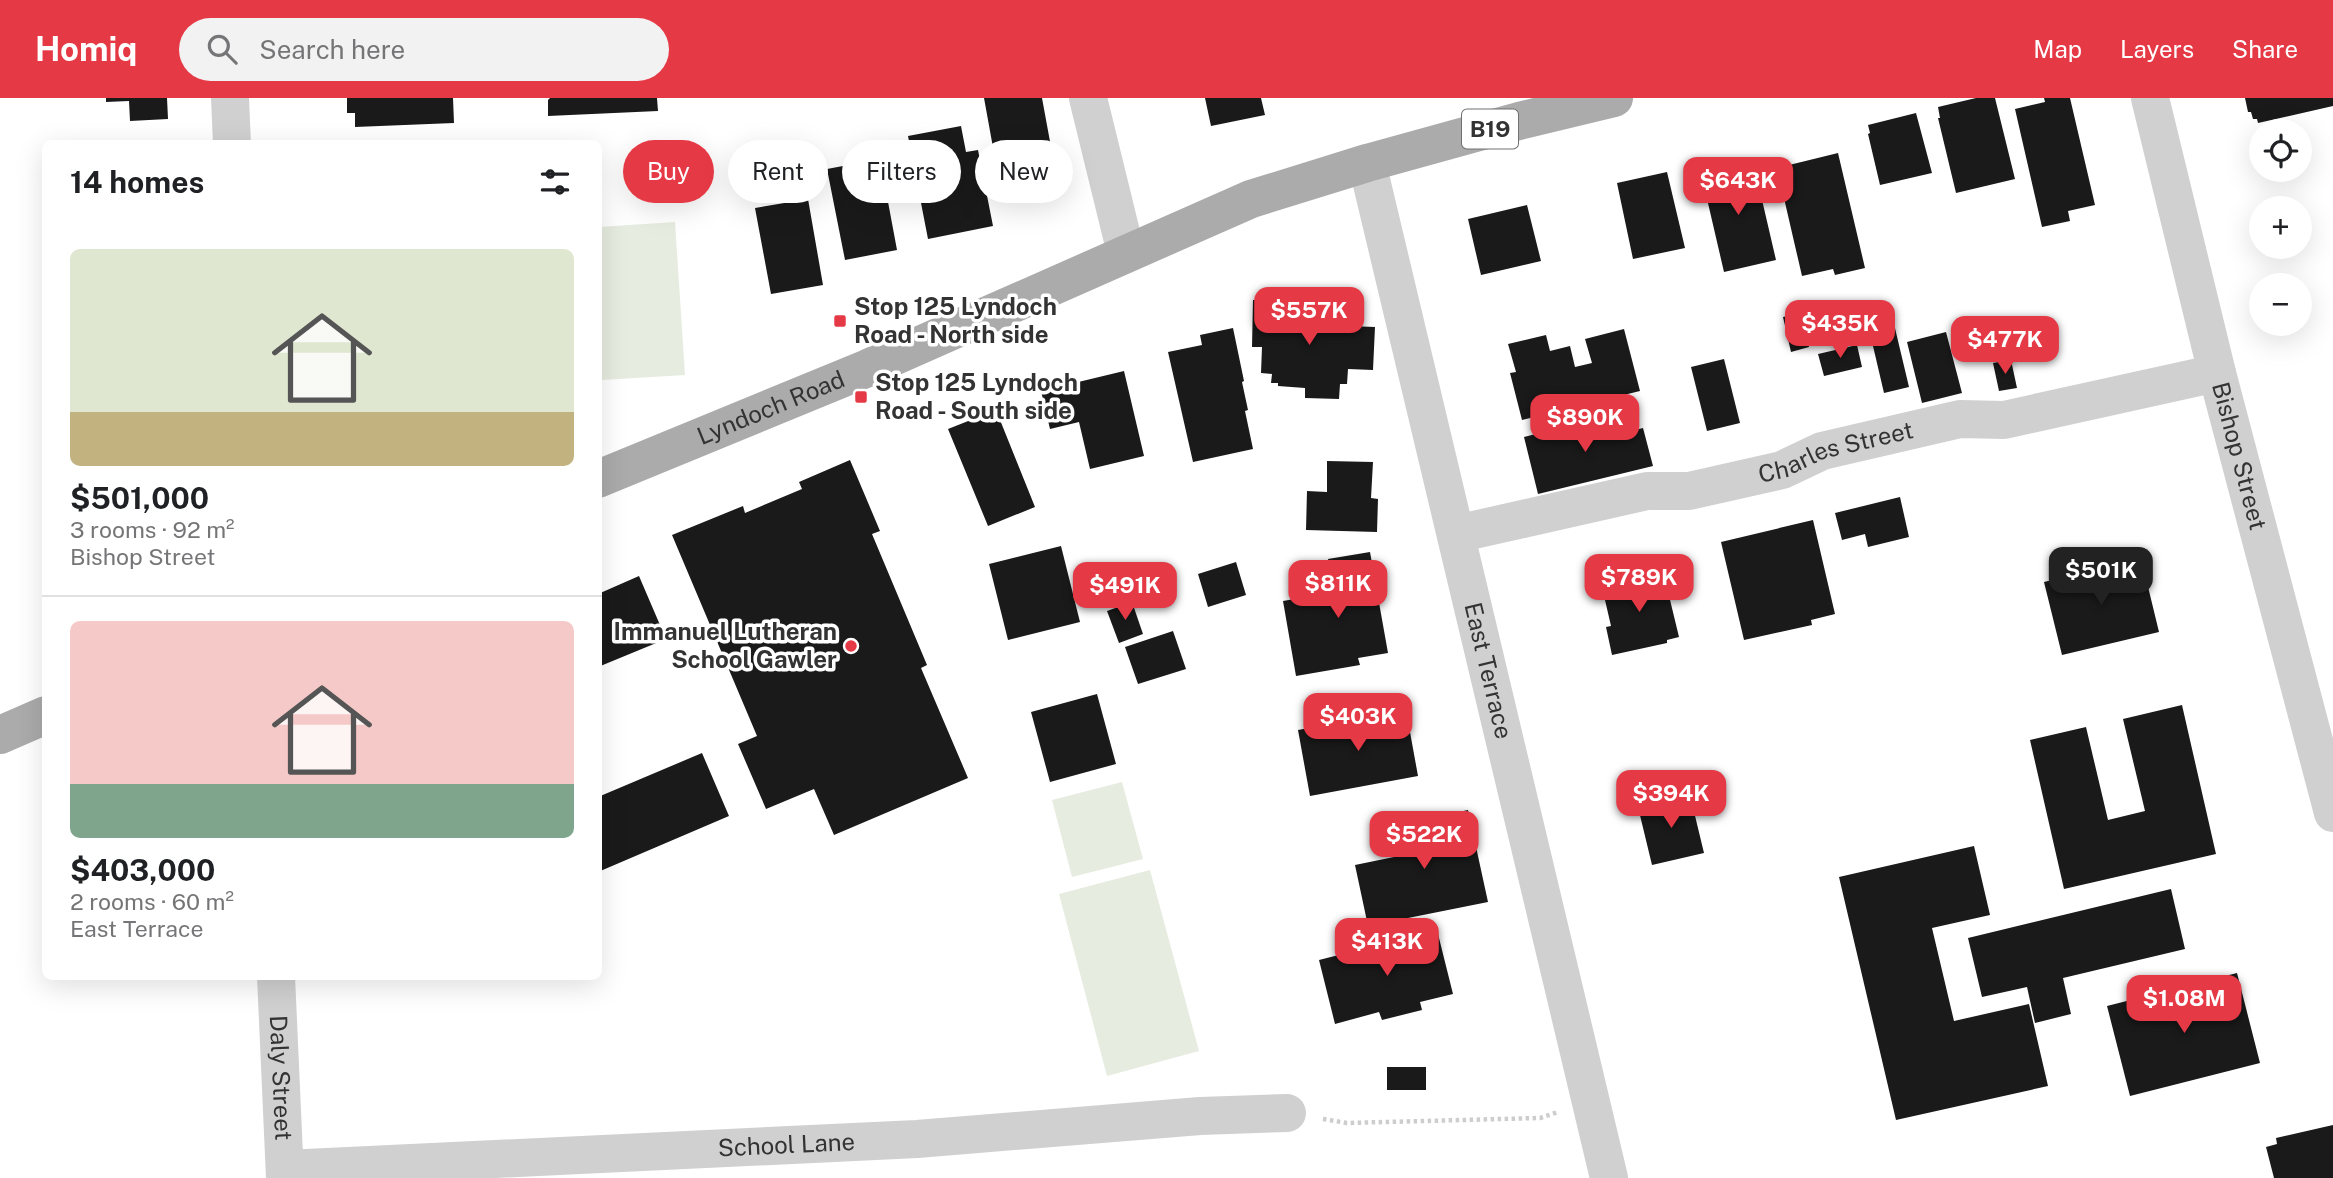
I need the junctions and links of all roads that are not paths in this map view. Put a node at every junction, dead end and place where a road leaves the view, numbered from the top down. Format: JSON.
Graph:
{"nodes":[{"id":1,"x":230,"y":98,"type":"edge"},
{"id":2,"x":1087,"y":98,"type":"edge"},
{"id":3,"x":1614,"y":98,"type":"edge"},
{"id":4,"x":2150,"y":98,"type":"edge"},
{"id":5,"x":232,"y":140,"type":"edge"},
{"id":6,"x":1367,"y":163,"type":"junction"},
{"id":7,"x":1126,"y":253,"type":"junction"},
{"id":8,"x":2217,"y":373,"type":"junction"},
{"id":9,"x":602,"y":477,"type":"edge"},
{"id":10,"x":1456,"y":534,"type":"junction"},
{"id":11,"x":42,"y":717,"type":"edge"},
{"id":12,"x":0,"y":735,"type":"edge"},
{"id":13,"x":2333,"y":813,"type":"edge"},
{"id":14,"x":276,"y":980,"type":"edge"},
{"id":15,"x":1287,"y":1114,"type":"road end"},
{"id":16,"x":285,"y":1174,"type":"edge"},
{"id":17,"x":1609,"y":1178,"type":"edge"}],
"edges":[{"from":1,"to":5,"type":"street"},
{"from":2,"to":7,"type":"street"},
{"from":3,"to":6,"type":"main road","name":"Lyndoch Road","number":"B19"},
{"from":4,"to":8,"type":"street","name":"Bishop Street"},
{"from":6,"to":7,"type":"main road","name":"Lyndoch Road","number":"B19"},
{"from":6,"to":10,"type":"street","name":"East Terrace"},
{"from":7,"to":9,"type":"main road","name":"Lyndoch Road","number":"B19"},
{"from":8,"to":10,"type":"street","name":"Charles Street"},
{"from":8,"to":13,"type":"street","name":"Bishop Street"},
{"from":10,"to":17,"type":"street","name":"East Terrace"},
{"from":11,"to":12,"type":"main road"},
{"from":14,"to":16,"type":"street","name":"Daly Street"},
{"from":15,"to":16,"type":"street","name":"School Lane"}]}
